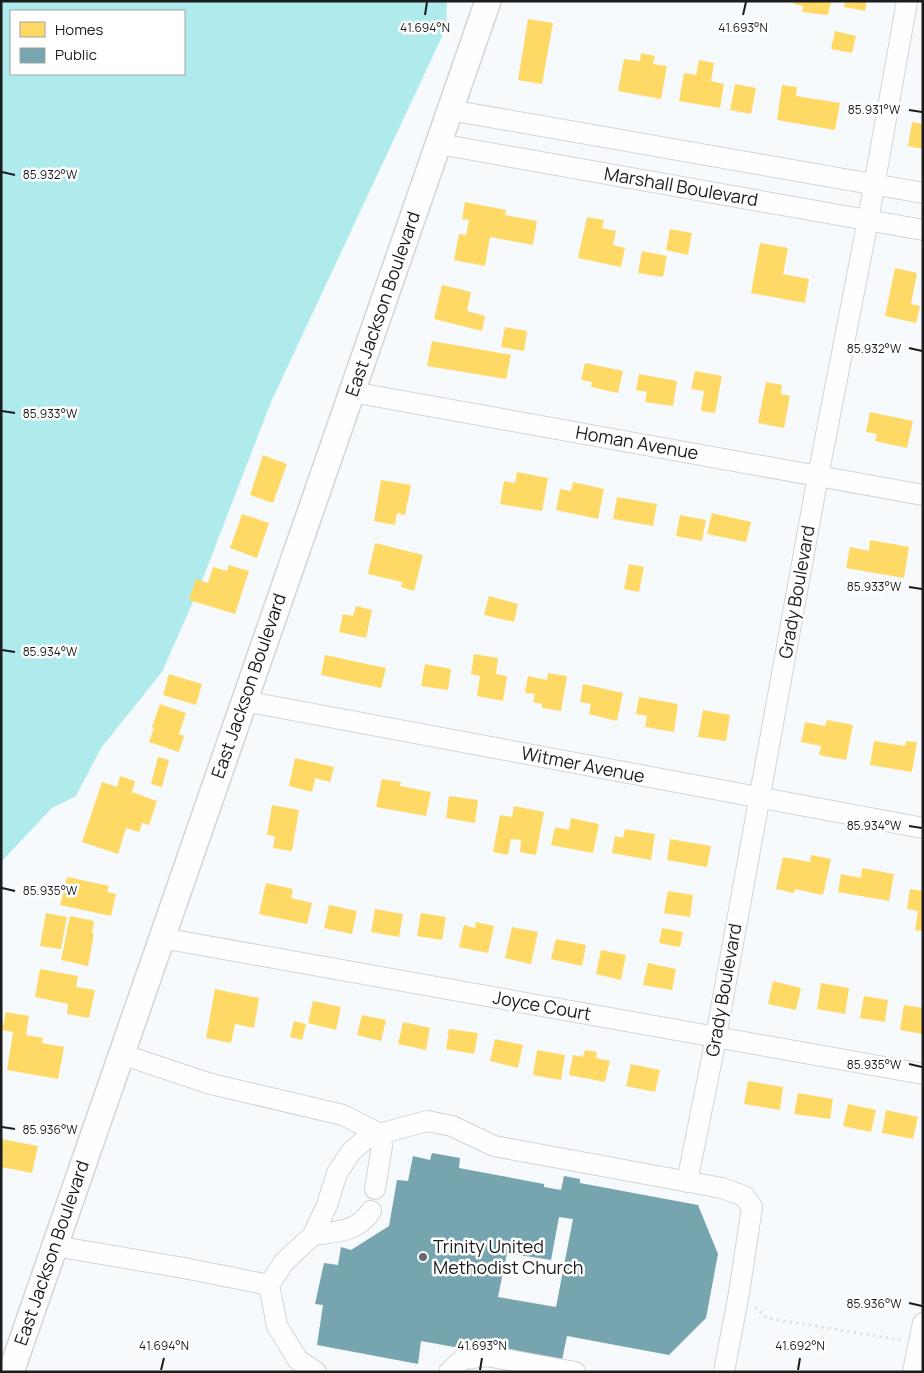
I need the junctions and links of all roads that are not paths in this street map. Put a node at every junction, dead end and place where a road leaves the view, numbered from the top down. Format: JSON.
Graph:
{"nodes":[{"id":1,"x":488,"y":1,"type":"edge"},
{"id":2,"x":907,"y":1,"type":"edge"},
{"id":3,"x":450,"y":110,"type":"junction"},
{"id":4,"x":439,"y":144,"type":"junction"},
{"id":5,"x":874,"y":184,"type":"junction"},
{"id":6,"x":923,"y":193,"type":"edge"},
{"id":7,"x":868,"y":220,"type":"junction"},
{"id":8,"x":923,"y":230,"type":"edge"},
{"id":9,"x":352,"y":392,"type":"junction"},
{"id":10,"x":818,"y":476,"type":"junction"},
{"id":11,"x":923,"y":495,"type":"edge"},
{"id":12,"x":244,"y":702,"type":"junction"},
{"id":13,"x":759,"y":798,"type":"junction"},
{"id":14,"x":923,"y":828,"type":"edge"},
{"id":15,"x":162,"y":938,"type":"junction"},
{"id":16,"x":715,"y":1037,"type":"junction"},
{"id":17,"x":122,"y":1054,"type":"junction"},
{"id":18,"x":923,"y":1074,"type":"edge"},
{"id":19,"x":380,"y":1134,"type":"junction"},
{"id":20,"x":687,"y":1182,"type":"junction"},
{"id":21,"x":376,"y":1189,"type":"dead end"},
{"id":22,"x":371,"y":1211,"type":"dead end"},
{"id":23,"x":313,"y":1235,"type":"junction"},
{"id":24,"x":55,"y":1246,"type":"junction"},
{"id":25,"x":269,"y":1285,"type":"junction"},
{"id":26,"x":923,"y":1323,"type":"edge"},
{"id":27,"x":11,"y":1372,"type":"edge"},
{"id":28,"x":316,"y":1372,"type":"edge"},
{"id":29,"x":448,"y":1372,"type":"edge"},
{"id":30,"x":575,"y":1372,"type":"edge"},
{"id":31,"x":724,"y":1372,"type":"edge"},
{"id":32,"x":913,"y":1372,"type":"edge"}],
"edges":[{"from":1,"to":3,"type":"main road","name":"East Jackson Boulevard"},
{"from":2,"to":5,"type":"street","name":"Grady Boulevard"},
{"from":3,"to":4,"type":"main road","name":"East Jackson Boulevard"},
{"from":3,"to":5,"type":"street","name":"Marshall Boulevard"},
{"from":4,"to":7,"type":"street","name":"Marshall Boulevard"},
{"from":4,"to":9,"type":"main road","name":"East Jackson Boulevard"},
{"from":5,"to":6,"type":"street","name":"Marshall Boulevard"},
{"from":5,"to":7,"type":"street","name":"Grady Boulevard"},
{"from":7,"to":8,"type":"street","name":"Marshall Boulevard"},
{"from":7,"to":10,"type":"street","name":"Grady Boulevard"},
{"from":9,"to":10,"type":"street","name":"Homan Avenue"},
{"from":9,"to":12,"type":"main road","name":"East Jackson Boulevard"},
{"from":10,"to":11,"type":"street","name":"Homan Avenue"},
{"from":10,"to":13,"type":"street","name":"Grady Boulevard"},
{"from":12,"to":13,"type":"street","name":"Witmer Avenue"},
{"from":12,"to":15,"type":"main road","name":"East Jackson Boulevard"},
{"from":13,"to":14,"type":"street","name":"Witmer Avenue"},
{"from":13,"to":16,"type":"street","name":"Grady Boulevard"},
{"from":15,"to":16,"type":"street","name":"Joyce Court"},
{"from":15,"to":17,"type":"main road","name":"East Jackson Boulevard"},
{"from":16,"to":18,"type":"street","name":"Joyce Court"},
{"from":16,"to":20,"type":"street","name":"Grady Boulevard"},
{"from":17,"to":19,"type":"street"},
{"from":17,"to":24,"type":"main road","name":"East Jackson Boulevard"},
{"from":19,"to":20,"type":"street"},
{"from":19,"to":21,"type":"street"},
{"from":19,"to":23,"type":"street"},
{"from":20,"to":31,"type":"street"},
{"from":22,"to":23,"type":"street"},
{"from":23,"to":25,"type":"street"},
{"from":24,"to":25,"type":"street"},
{"from":24,"to":27,"type":"main road","name":"East Jackson Boulevard"},
{"from":25,"to":28,"type":"street"},
{"from":26,"to":32,"type":"street"},
{"from":29,"to":30,"type":"street"}]}
